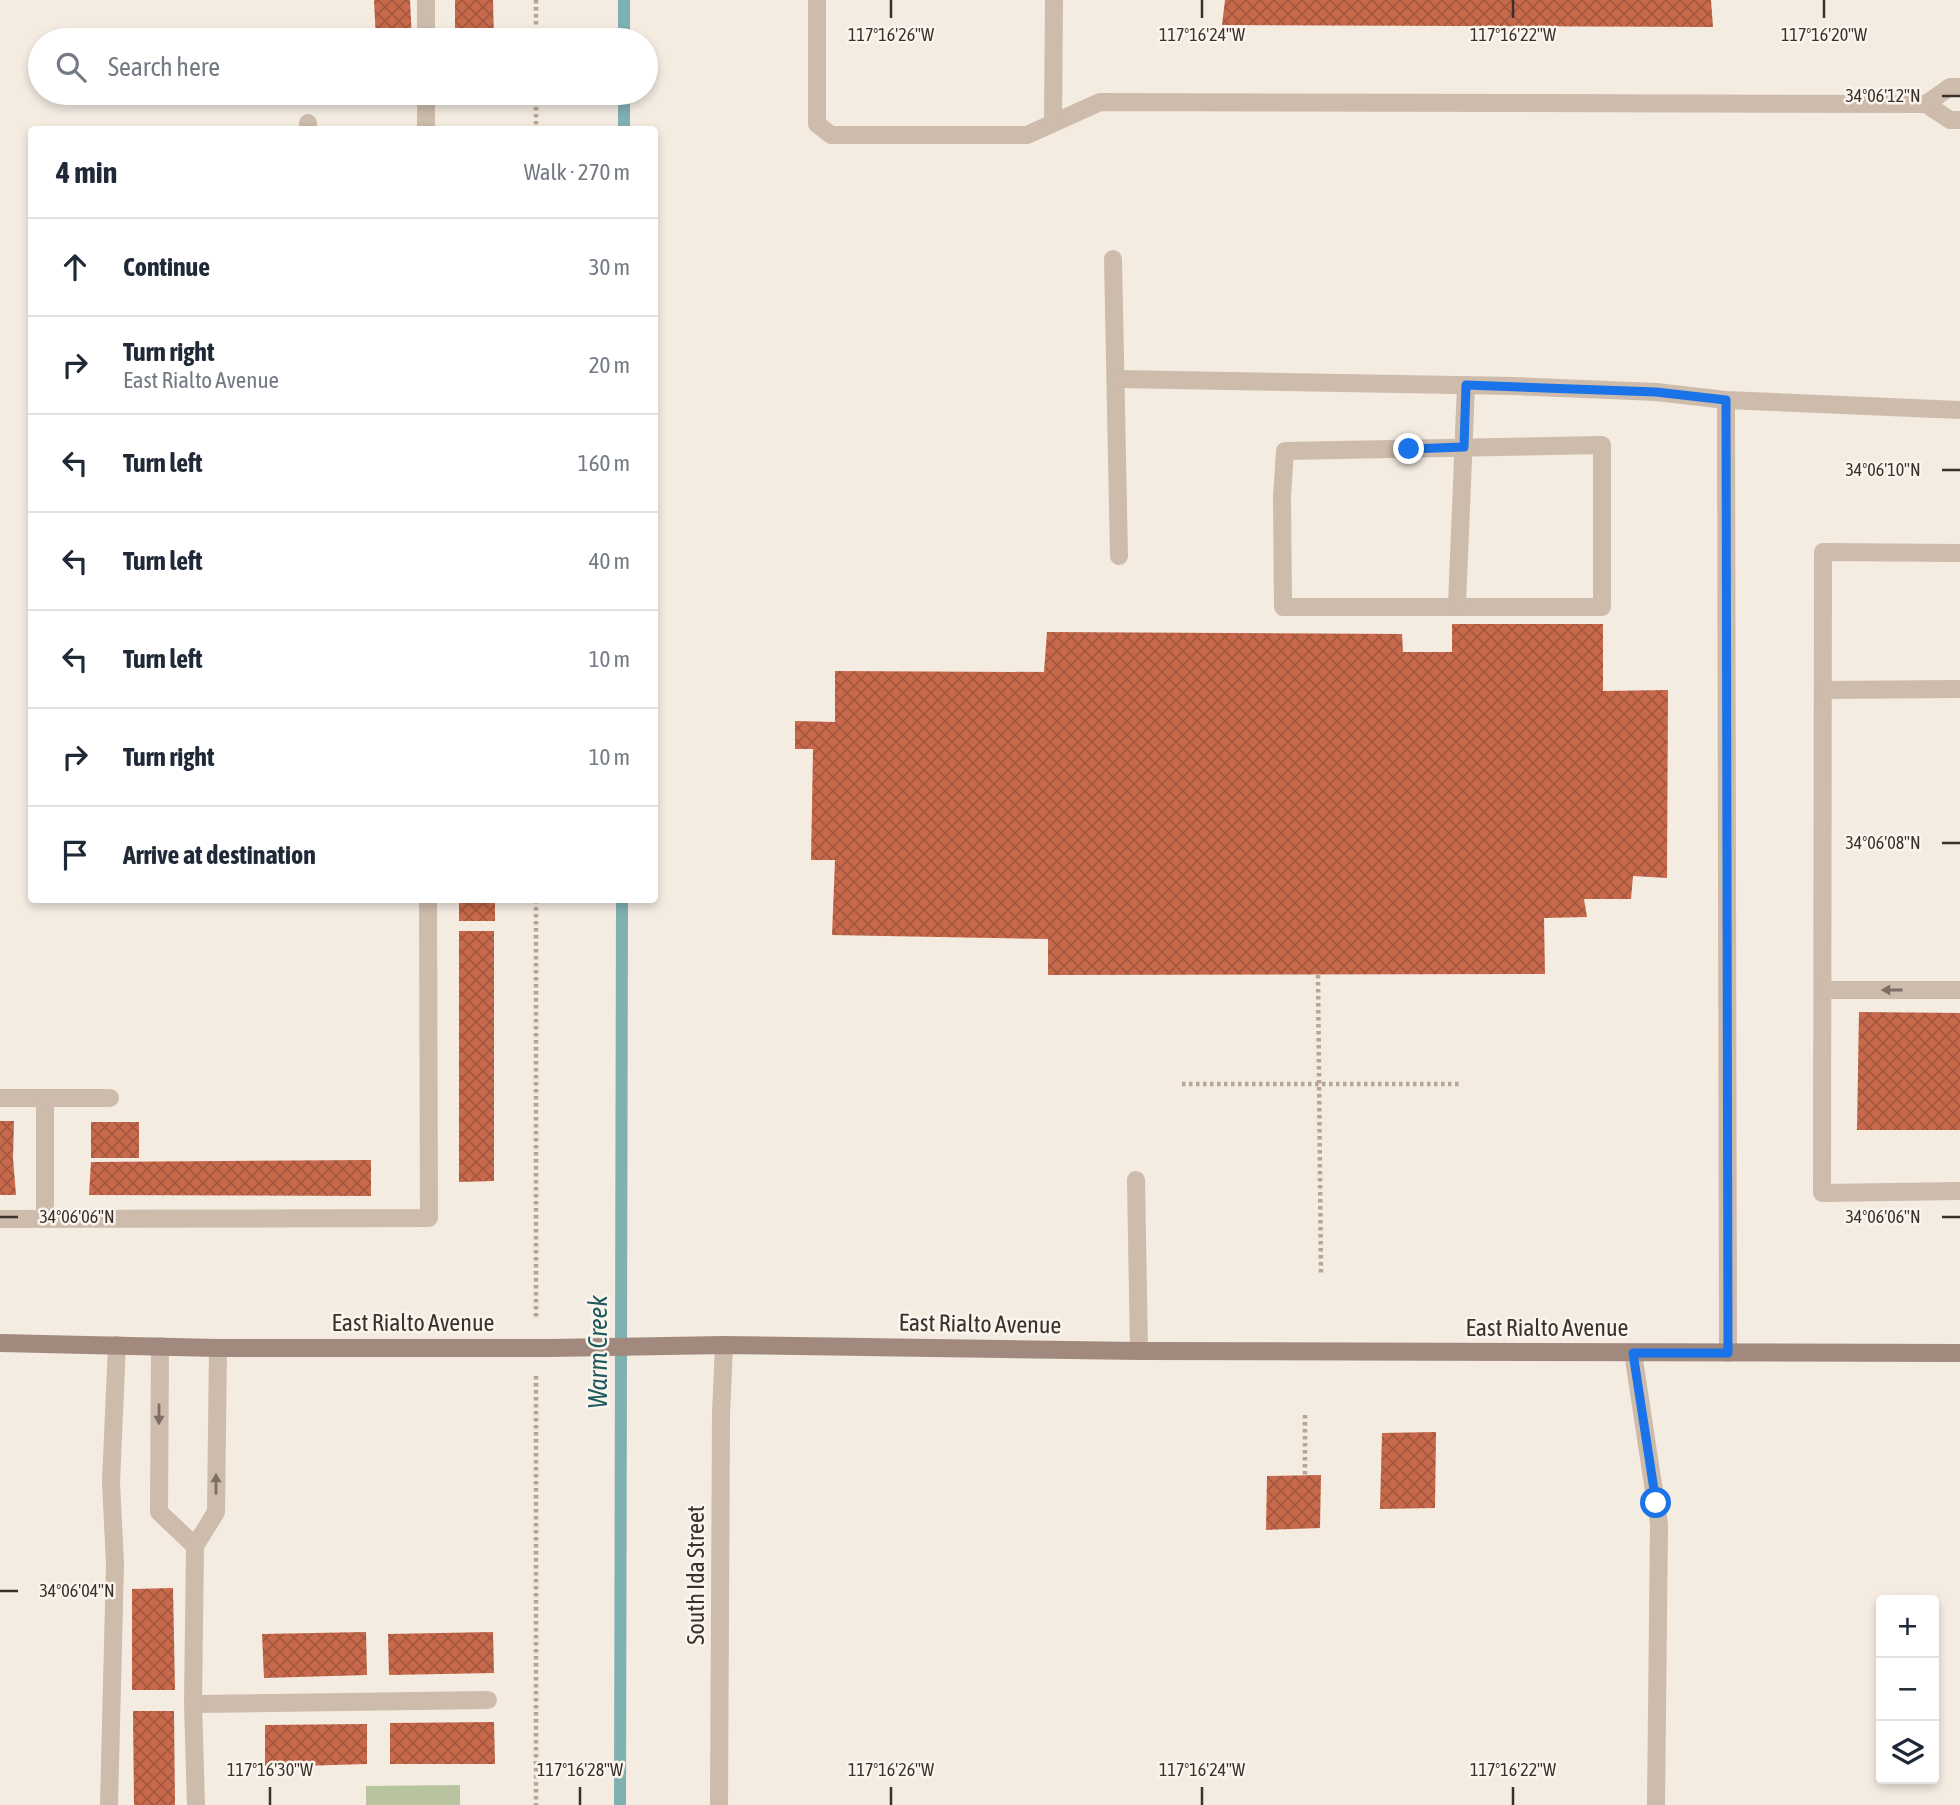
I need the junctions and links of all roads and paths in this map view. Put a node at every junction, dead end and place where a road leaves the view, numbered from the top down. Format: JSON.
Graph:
{"nodes":[{"id":1,"x":426,"y":0,"type":"edge"},
{"id":2,"x":536,"y":0,"type":"edge"},
{"id":3,"x":817,"y":0,"type":"edge"},
{"id":4,"x":1054,"y":0,"type":"edge"},
{"id":5,"x":426,"y":28,"type":"edge"},
{"id":6,"x":536,"y":28,"type":"edge"},
{"id":7,"x":1960,"y":88,"type":"edge"},
{"id":8,"x":1926,"y":104,"type":"junction"},
{"id":9,"x":426,"y":105,"type":"edge"},
{"id":10,"x":536,"y":105,"type":"edge"},
{"id":11,"x":1960,"y":120,"type":"edge"},
{"id":12,"x":1054,"y":123,"type":"junction"},
{"id":13,"x":426,"y":126,"type":"edge"},
{"id":14,"x":536,"y":126,"type":"edge"},
{"id":15,"x":1113,"y":259,"type":"dead end"},
{"id":16,"x":1117,"y":379,"type":"junction"},
{"id":17,"x":1466,"y":385,"type":"junction"},
{"id":18,"x":1726,"y":400,"type":"junction"},
{"id":19,"x":1960,"y":410,"type":"edge"},
{"id":20,"x":1464,"y":447,"type":"junction"},
{"id":21,"x":1960,"y":553,"type":"edge"},
{"id":22,"x":1119,"y":556,"type":"dead end"},
{"id":23,"x":1457,"y":605,"type":"junction"},
{"id":24,"x":1960,"y":689,"type":"edge"},
{"id":25,"x":1823,"y":690,"type":"junction"},
{"id":26,"x":428,"y":903,"type":"edge"},
{"id":27,"x":1318,"y":975,"type":"dead end"},
{"id":28,"x":1823,"y":990,"type":"junction"},
{"id":29,"x":1960,"y":990,"type":"edge"},
{"id":30,"x":1182,"y":1084,"type":"dead end"},
{"id":31,"x":1319,"y":1084,"type":"junction"},
{"id":32,"x":1461,"y":1084,"type":"dead end"},
{"id":33,"x":0,"y":1098,"type":"edge"},
{"id":34,"x":45,"y":1098,"type":"junction"},
{"id":35,"x":110,"y":1098,"type":"dead end"},
{"id":36,"x":1136,"y":1180,"type":"dead end"},
{"id":37,"x":1960,"y":1191,"type":"edge"},
{"id":38,"x":0,"y":1219,"type":"edge"},
{"id":39,"x":45,"y":1219,"type":"junction"},
{"id":40,"x":1321,"y":1276,"type":"dead end"},
{"id":41,"x":0,"y":1343,"type":"edge"},
{"id":42,"x":117,"y":1345,"type":"junction"},
{"id":43,"x":724,"y":1345,"type":"junction"},
{"id":44,"x":160,"y":1346,"type":"junction"},
{"id":45,"x":218,"y":1348,"type":"junction"},
{"id":46,"x":1139,"y":1351,"type":"junction"},
{"id":47,"x":1633,"y":1353,"type":"junction"},
{"id":48,"x":1728,"y":1353,"type":"junction"},
{"id":49,"x":1960,"y":1353,"type":"edge"},
{"id":50,"x":1305,"y":1415,"type":"dead end"},
{"id":51,"x":1305,"y":1476,"type":"dead end"},
{"id":52,"x":195,"y":1546,"type":"junction"},
{"id":53,"x":488,"y":1700,"type":"dead end"},
{"id":54,"x":194,"y":1704,"type":"junction"},
{"id":55,"x":109,"y":1805,"type":"edge"},
{"id":56,"x":196,"y":1805,"type":"edge"},
{"id":57,"x":719,"y":1805,"type":"edge"},
{"id":58,"x":1656,"y":1805,"type":"edge"}],
"edges":[{"from":1,"to":5,"type":"lane"},
{"from":2,"to":6,"type":"path"},
{"from":3,"to":12,"type":"lane"},
{"from":4,"to":12,"type":"lane"},
{"from":7,"to":8,"type":"lane"},
{"from":8,"to":11,"type":"lane"},
{"from":8,"to":12,"type":"lane"},
{"from":9,"to":13,"type":"lane"},
{"from":10,"to":14,"type":"path"},
{"from":15,"to":16,"type":"lane"},
{"from":16,"to":17,"type":"lane"},
{"from":16,"to":22,"type":"lane"},
{"from":17,"to":18,"type":"lane"},
{"from":17,"to":20,"type":"lane"},
{"from":18,"to":19,"type":"lane"},
{"from":18,"to":48,"type":"lane"},
{"from":20,"to":23,"type":"lane"},
{"from":20,"to":23,"type":"lane"},
{"from":20,"to":23,"type":"lane"},
{"from":21,"to":25,"type":"lane"},
{"from":24,"to":25,"type":"lane"},
{"from":25,"to":28,"type":"lane"},
{"from":26,"to":39,"type":"lane"},
{"from":27,"to":31,"type":"path"},
{"from":29,"to":28,"type":"lane","one_way":true},
{"from":28,"to":37,"type":"lane"},
{"from":30,"to":31,"type":"path"},
{"from":31,"to":32,"type":"path"},
{"from":31,"to":40,"type":"path"},
{"from":33,"to":34,"type":"lane"},
{"from":34,"to":35,"type":"lane"},
{"from":34,"to":39,"type":"lane"},
{"from":36,"to":46,"type":"lane"},
{"from":38,"to":39,"type":"lane"},
{"from":41,"to":42,"type":"street","name":"East Rialto Avenue"},
{"from":42,"to":44,"type":"street","name":"East Rialto Avenue"},
{"from":42,"to":55,"type":"lane"},
{"from":43,"to":45,"type":"street","name":"East Rialto Avenue"},
{"from":43,"to":46,"type":"street","name":"East Rialto Avenue"},
{"from":43,"to":57,"type":"lane","name":"South Ida Street"},
{"from":44,"to":45,"type":"street","name":"East Rialto Avenue"},
{"from":44,"to":52,"type":"lane","one_way":true},
{"from":52,"to":45,"type":"lane","one_way":true},
{"from":46,"to":47,"type":"street","name":"East Rialto Avenue"},
{"from":47,"to":48,"type":"street","name":"East Rialto Avenue"},
{"from":47,"to":58,"type":"lane"},
{"from":48,"to":49,"type":"street","name":"East Rialto Avenue"},
{"from":50,"to":51,"type":"path"},
{"from":52,"to":54,"type":"lane"},
{"from":53,"to":54,"type":"lane"},
{"from":54,"to":56,"type":"lane"}]}
